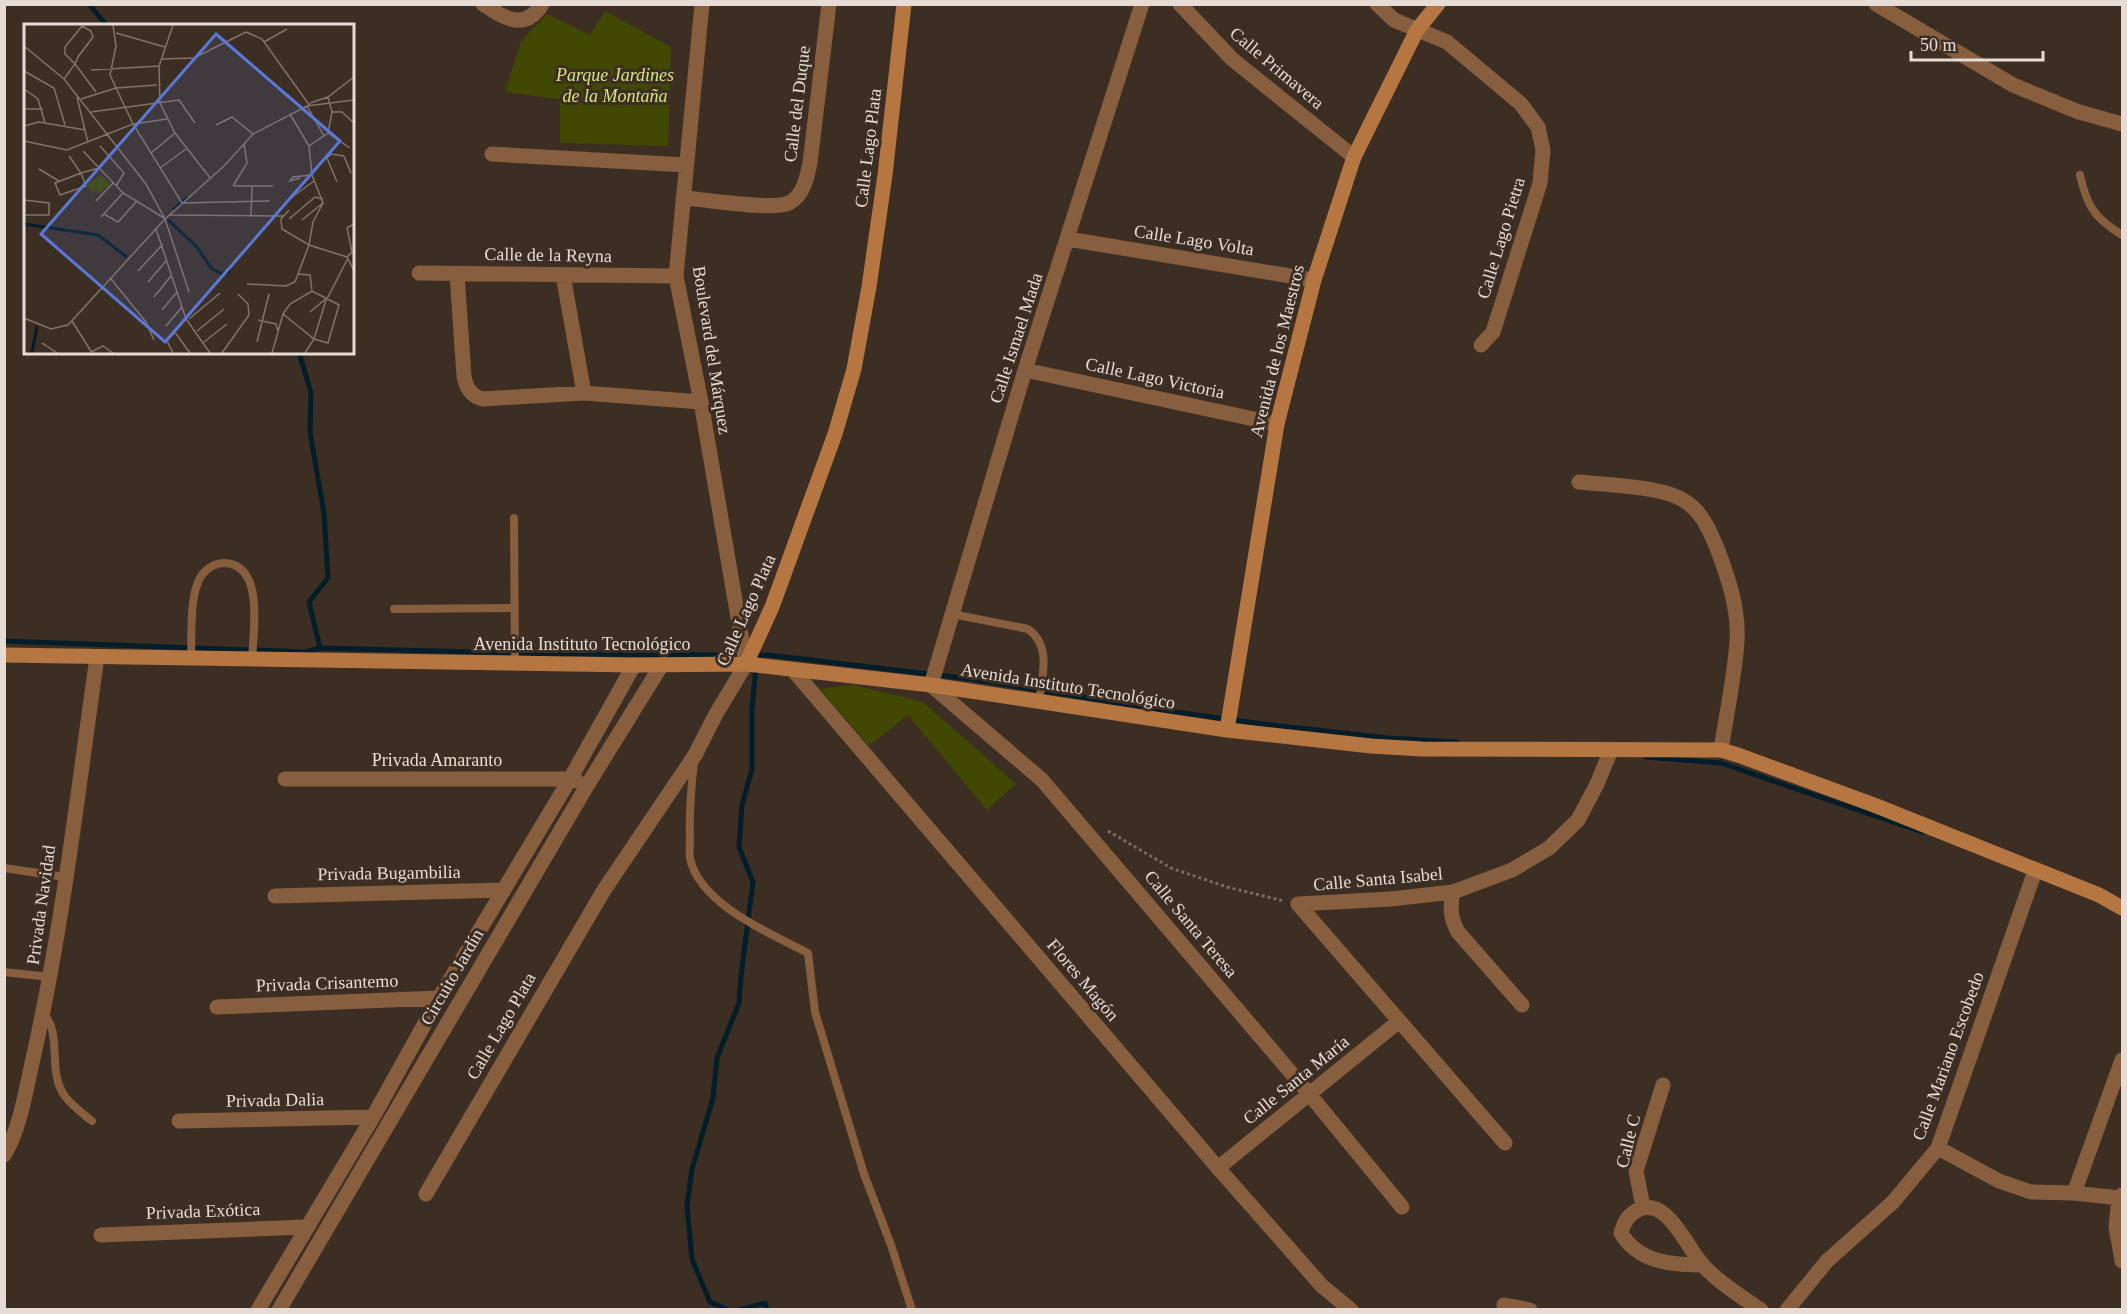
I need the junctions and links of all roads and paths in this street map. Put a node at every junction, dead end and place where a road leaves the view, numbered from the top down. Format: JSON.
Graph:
{"nodes":[{"id":1,"x":483,"y":4,"type":"edge"},
{"id":2,"x":543,"y":4,"type":"edge"},
{"id":3,"x":702,"y":4,"type":"edge"},
{"id":4,"x":829,"y":4,"type":"edge"},
{"id":5,"x":904,"y":4,"type":"edge"},
{"id":6,"x":1142,"y":4,"type":"edge"},
{"id":7,"x":1180,"y":4,"type":"edge"},
{"id":8,"x":1377,"y":4,"type":"edge"},
{"id":9,"x":1438,"y":4,"type":"edge"},
{"id":10,"x":1876,"y":4,"type":"edge"},
{"id":11,"x":1418,"y":30,"type":"junction"},
{"id":12,"x":2122,"y":124,"type":"edge"},
{"id":13,"x":492,"y":154,"type":"dead end"},
{"id":14,"x":1354,"y":157,"type":"junction"},
{"id":15,"x":686,"y":165,"type":"junction"},
{"id":16,"x":2080,"y":175,"type":"dead end"},
{"id":17,"x":683,"y":198,"type":"junction"},
{"id":18,"x":2122,"y":235,"type":"edge"},
{"id":19,"x":1068,"y":239,"type":"junction"},
{"id":20,"x":419,"y":273,"type":"dead end"},
{"id":21,"x":457,"y":274,"type":"junction"},
{"id":22,"x":563,"y":275,"type":"junction"},
{"id":23,"x":676,"y":276,"type":"junction"},
{"id":24,"x":1314,"y":280,"type":"junction"},
{"id":25,"x":1481,"y":345,"type":"dead end"},
{"id":26,"x":1025,"y":370,"type":"junction"},
{"id":27,"x":584,"y":393,"type":"junction"},
{"id":28,"x":701,"y":402,"type":"junction"},
{"id":29,"x":1277,"y":424,"type":"junction"},
{"id":30,"x":1579,"y":482,"type":"dead end"},
{"id":31,"x":514,"y":518,"type":"dead end"},
{"id":32,"x":514,"y":608,"type":"junction"},
{"id":33,"x":394,"y":609,"type":"dead end"},
{"id":34,"x":952,"y":614,"type":"junction"},
{"id":35,"x":4,"y":655,"type":"edge"},
{"id":36,"x":97,"y":657,"type":"junction"},
{"id":37,"x":191,"y":658,"type":"junction"},
{"id":38,"x":252,"y":660,"type":"junction"},
{"id":39,"x":515,"y":664,"type":"junction"},
{"id":40,"x":746,"y":664,"type":"junction"},
{"id":41,"x":634,"y":665,"type":"junction"},
{"id":42,"x":661,"y":666,"type":"junction"},
{"id":43,"x":793,"y":670,"type":"junction"},
{"id":44,"x":931,"y":685,"type":"junction"},
{"id":45,"x":1039,"y":702,"type":"junction"},
{"id":46,"x":1227,"y":730,"type":"junction"},
{"id":47,"x":1611,"y":750,"type":"junction"},
{"id":48,"x":1720,"y":750,"type":"junction"},
{"id":49,"x":695,"y":755,"type":"junction"},
{"id":50,"x":285,"y":779,"type":"dead end"},
{"id":51,"x":570,"y":779,"type":"junction"},
{"id":52,"x":588,"y":784,"type":"junction"},
{"id":53,"x":1100,"y":826,"type":"dead end"},
{"id":54,"x":4,"y":868,"type":"edge"},
{"id":55,"x":2034,"y":870,"type":"junction"},
{"id":56,"x":65,"y":877,"type":"junction"},
{"id":57,"x":504,"y":890,"type":"junction"},
{"id":58,"x":1453,"y":892,"type":"junction"},
{"id":59,"x":275,"y":896,"type":"dead end"},
{"id":60,"x":1298,"y":904,"type":"junction"},
{"id":61,"x":2122,"y":908,"type":"edge"},
{"id":62,"x":4,"y":972,"type":"edge"},
{"id":63,"x":50,"y":977,"type":"junction"},
{"id":64,"x":439,"y":998,"type":"junction"},
{"id":65,"x":1522,"y":1005,"type":"dead end"},
{"id":66,"x":217,"y":1007,"type":"dead end"},
{"id":67,"x":43,"y":1012,"type":"junction"},
{"id":68,"x":1398,"y":1022,"type":"junction"},
{"id":69,"x":2122,"y":1060,"type":"edge"},
{"id":70,"x":1663,"y":1085,"type":"dead end"},
{"id":71,"x":1310,"y":1095,"type":"junction"},
{"id":72,"x":373,"y":1118,"type":"junction"},
{"id":73,"x":92,"y":1121,"type":"dead end"},
{"id":74,"x":178,"y":1121,"type":"dead end"},
{"id":75,"x":1505,"y":1143,"type":"dead end"},
{"id":76,"x":1938,"y":1148,"type":"junction"},
{"id":77,"x":4,"y":1155,"type":"edge"},
{"id":78,"x":1218,"y":1168,"type":"junction"},
{"id":79,"x":2074,"y":1193,"type":"junction"},
{"id":80,"x":426,"y":1194,"type":"dead end"},
{"id":81,"x":2121,"y":1197,"type":"edge"},
{"id":82,"x":1402,"y":1207,"type":"dead end"},
{"id":83,"x":1643,"y":1207,"type":"junction"},
{"id":84,"x":306,"y":1227,"type":"junction"},
{"id":85,"x":101,"y":1235,"type":"dead end"},
{"id":86,"x":2122,"y":1261,"type":"edge"},
{"id":87,"x":1702,"y":1265,"type":"junction"},
{"id":88,"x":1504,"y":1305,"type":"dead end"},
{"id":89,"x":258,"y":1310,"type":"edge"},
{"id":90,"x":279,"y":1310,"type":"edge"},
{"id":91,"x":912,"y":1310,"type":"edge"},
{"id":92,"x":1351,"y":1310,"type":"edge"},
{"id":93,"x":1530,"y":1310,"type":"edge"},
{"id":94,"x":1761,"y":1310,"type":"edge"},
{"id":95,"x":1787,"y":1310,"type":"edge"}],
"edges":[{"from":1,"to":2,"type":"street"},
{"from":3,"to":15,"type":"street","name":"Boulevard del Márquez"},
{"from":4,"to":17,"type":"street","name":"Calle del Duque"},
{"from":5,"to":40,"type":"street","name":"Calle Lago Plata"},
{"from":6,"to":19,"type":"street","name":"Calle Ismael Mada"},
{"from":7,"to":14,"type":"street","name":"Calle Primavera"},
{"from":8,"to":11,"type":"street","name":"Calle Lago Pietra"},
{"from":9,"to":11,"type":"street","name":"Avenida de los Maestros"},
{"from":10,"to":12,"type":"street"},
{"from":11,"to":14,"type":"street","name":"Avenida de los Maestros"},
{"from":11,"to":25,"type":"street","name":"Calle Lago Pietra"},
{"from":13,"to":15,"type":"street"},
{"from":14,"to":24,"type":"street","name":"Avenida de los Maestros"},
{"from":15,"to":17,"type":"street","name":"Boulevard del Márquez"},
{"from":16,"to":18,"type":"lane"},
{"from":17,"to":23,"type":"street","name":"Boulevard del Márquez"},
{"from":19,"to":24,"type":"street","name":"Calle Lago Volta"},
{"from":19,"to":26,"type":"street","name":"Calle Ismael Mada"},
{"from":20,"to":21,"type":"street","name":"Calle de la Reyna"},
{"from":21,"to":22,"type":"street","name":"Calle de la Reyna"},
{"from":21,"to":27,"type":"street"},
{"from":22,"to":23,"type":"street","name":"Calle de la Reyna"},
{"from":22,"to":27,"type":"street"},
{"from":23,"to":28,"type":"street","name":"Boulevard del Márquez"},
{"from":24,"to":29,"type":"street","name":"Avenida de los Maestros"},
{"from":26,"to":29,"type":"street","name":"Calle Lago Victoria"},
{"from":26,"to":34,"type":"street","name":"Calle Ismael Mada"},
{"from":27,"to":28,"type":"street"},
{"from":28,"to":40,"type":"street","name":"Boulevard del Márquez"},
{"from":29,"to":46,"type":"street","name":"Avenida de los Maestros"},
{"from":30,"to":48,"type":"street"},
{"from":31,"to":32,"type":"lane"},
{"from":32,"to":33,"type":"lane"},
{"from":32,"to":39,"type":"lane"},
{"from":34,"to":44,"type":"street","name":"Calle Ismael Mada"},
{"from":34,"to":45,"type":"lane"},
{"from":35,"to":36,"type":"street","name":"Avenida Instituto Tecnológico"},
{"from":36,"to":37,"type":"street","name":"Avenida Instituto Tecnológico"},
{"from":36,"to":56,"type":"street","name":"Privada Navidad"},
{"from":37,"to":38,"type":"street","name":"Avenida Instituto Tecnológico"},
{"from":37,"to":38,"type":"lane"},
{"from":38,"to":39,"type":"street","name":"Avenida Instituto Tecnológico"},
{"from":39,"to":41,"type":"street","name":"Avenida Instituto Tecnológico"},
{"from":40,"to":42,"type":"street","name":"Avenida Instituto Tecnológico"},
{"from":40,"to":43,"type":"street","name":"Avenida Instituto Tecnológico"},
{"from":40,"to":49,"type":"street","name":"Calle Lago Plata"},
{"from":41,"to":42,"type":"street","name":"Avenida Instituto Tecnológico"},
{"from":41,"to":51,"type":"street","name":"Circuito Jardín"},
{"from":42,"to":52,"type":"street","name":"Circuito Jardín"},
{"from":43,"to":44,"type":"street","name":"Avenida Instituto Tecnológico"},
{"from":43,"to":78,"type":"street","name":"Flores Magón"},
{"from":44,"to":45,"type":"street","name":"Avenida Instituto Tecnológico"},
{"from":44,"to":71,"type":"street","name":"Calle Santa Teresa"},
{"from":45,"to":46,"type":"street","name":"Avenida Instituto Tecnológico"},
{"from":46,"to":47,"type":"street","name":"Avenida Instituto Tecnológico"},
{"from":47,"to":48,"type":"street","name":"Avenida Instituto Tecnológico"},
{"from":47,"to":58,"type":"street","name":"Calle Santa Isabel"},
{"from":48,"to":55,"type":"street","name":"Avenida Instituto Tecnológico"},
{"from":49,"to":80,"type":"street","name":"Calle Lago Plata"},
{"from":49,"to":91,"type":"lane"},
{"from":50,"to":51,"type":"street","name":"Privada Amaranto"},
{"from":51,"to":52,"type":"street","name":"Privada Amaranto"},
{"from":51,"to":57,"type":"street","name":"Circuito Jardín"},
{"from":52,"to":90,"type":"street","name":"Circuito Jardín"},
{"from":53,"to":60,"type":"path","name":"Calle Santa Isabel"},
{"from":54,"to":56,"type":"lane"},
{"from":55,"to":61,"type":"street","name":"Avenida Instituto Tecnológico"},
{"from":55,"to":76,"type":"street","name":"Calle Mariano Escobedo"},
{"from":56,"to":63,"type":"street","name":"Privada Navidad"},
{"from":57,"to":59,"type":"street","name":"Privada Bugambilia"},
{"from":57,"to":64,"type":"street","name":"Circuito Jardín"},
{"from":58,"to":60,"type":"street","name":"Calle Santa Isabel"},
{"from":58,"to":65,"type":"street"},
{"from":60,"to":68,"type":"street","name":"Calle Santa Isabel"},
{"from":62,"to":63,"type":"lane"},
{"from":63,"to":67,"type":"street","name":"Privada Navidad"},
{"from":64,"to":66,"type":"street","name":"Privada Crisantemo"},
{"from":64,"to":72,"type":"street","name":"Circuito Jardín"},
{"from":67,"to":73,"type":"lane"},
{"from":67,"to":77,"type":"street","name":"Privada Navidad"},
{"from":68,"to":71,"type":"street","name":"Calle Santa María"},
{"from":68,"to":75,"type":"street","name":"Calle Santa Isabel"},
{"from":69,"to":79,"type":"street"},
{"from":70,"to":83,"type":"street","name":"Calle C"},
{"from":71,"to":78,"type":"street","name":"Calle Santa María"},
{"from":71,"to":82,"type":"street","name":"Calle Santa Teresa"},
{"from":72,"to":74,"type":"street","name":"Privada Dalia"},
{"from":72,"to":84,"type":"street","name":"Circuito Jardín"},
{"from":76,"to":79,"type":"street"},
{"from":76,"to":95,"type":"street","name":"Calle Mariano Escobedo"},
{"from":78,"to":92,"type":"street","name":"Flores Magón"},
{"from":79,"to":81,"type":"street"},
{"from":81,"to":86,"type":"street"},
{"from":83,"to":87,"type":"street"},
{"from":83,"to":87,"type":"street"},
{"from":84,"to":85,"type":"street","name":"Privada Exótica"},
{"from":84,"to":89,"type":"street","name":"Circuito Jardín"},
{"from":87,"to":94,"type":"street"},
{"from":88,"to":93,"type":"street"}]}
